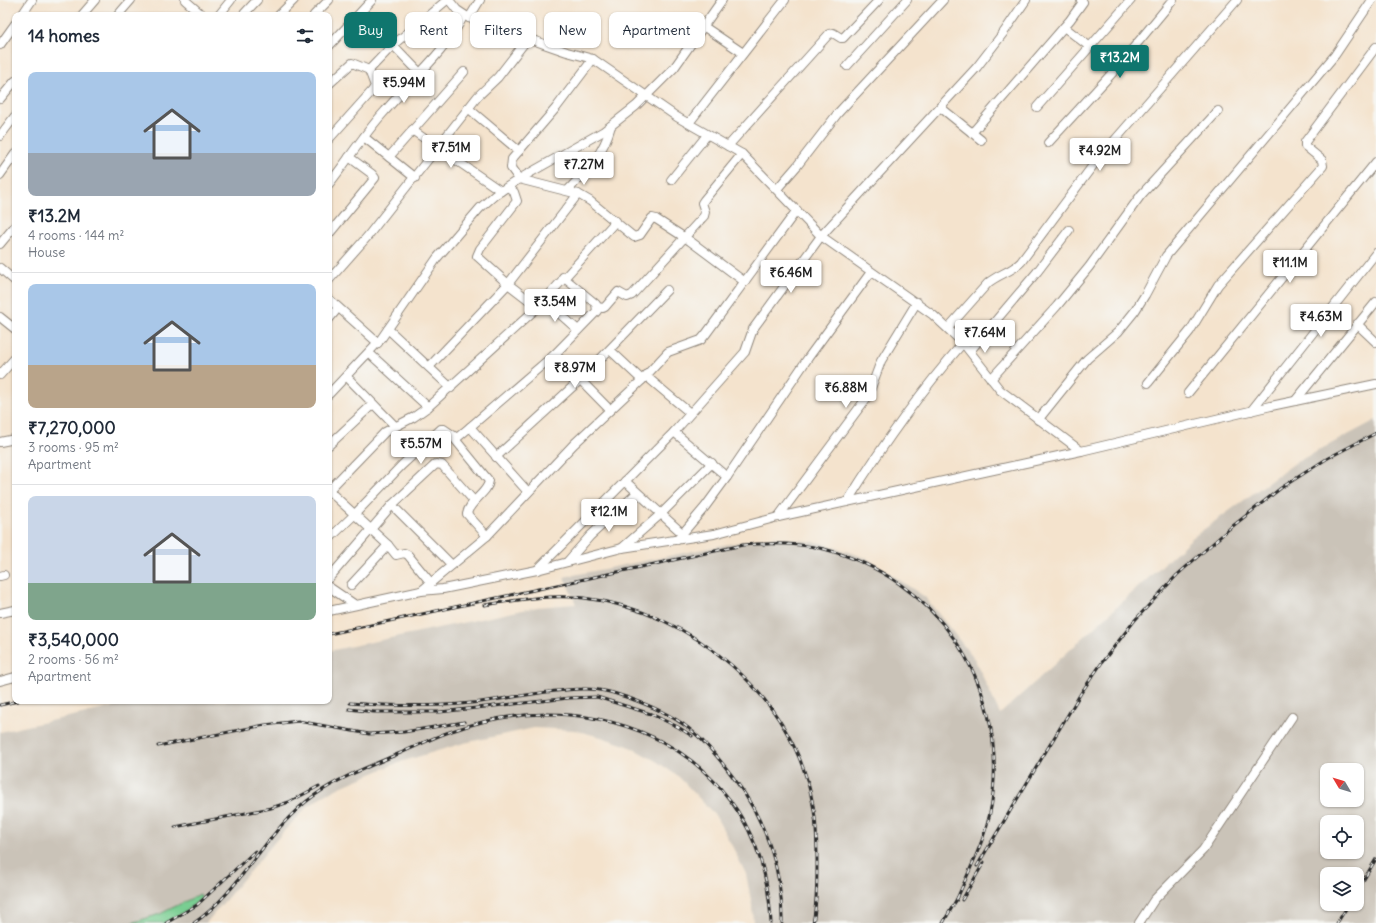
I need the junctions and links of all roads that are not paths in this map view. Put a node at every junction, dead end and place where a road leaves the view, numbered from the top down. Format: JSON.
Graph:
{"nodes":[{"id":1,"x":32,"y":0,"type":"edge"},
{"id":2,"x":95,"y":0,"type":"edge"},
{"id":3,"x":131,"y":0,"type":"edge"},
{"id":4,"x":231,"y":0,"type":"edge"},
{"id":5,"x":257,"y":0,"type":"edge"},
{"id":6,"x":294,"y":0,"type":"edge"},
{"id":7,"x":329,"y":0,"type":"edge"},
{"id":8,"x":372,"y":0,"type":"edge"},
{"id":9,"x":448,"y":0,"type":"edge"},
{"id":10,"x":480,"y":0,"type":"edge"},
{"id":11,"x":722,"y":0,"type":"edge"},
{"id":12,"x":785,"y":0,"type":"edge"},
{"id":13,"x":879,"y":0,"type":"edge"},
{"id":14,"x":907,"y":0,"type":"edge"},
{"id":15,"x":943,"y":0,"type":"edge"},
{"id":16,"x":1026,"y":0,"type":"edge"},
{"id":17,"x":1080,"y":0,"type":"edge"},
{"id":18,"x":1131,"y":0,"type":"edge"},
{"id":19,"x":1173,"y":0,"type":"edge"},
{"id":20,"x":1237,"y":0,"type":"edge"},
{"id":21,"x":1372,"y":0,"type":"edge"},
{"id":22,"x":191,"y":3,"type":"edge"},
{"id":23,"x":24,"y":12,"type":"edge"},
{"id":24,"x":85,"y":12,"type":"edge"},
{"id":25,"x":121,"y":12,"type":"edge"},
{"id":26,"x":199,"y":12,"type":"edge"},
{"id":27,"x":221,"y":12,"type":"edge"},
{"id":28,"x":246,"y":12,"type":"edge"},
{"id":29,"x":282,"y":12,"type":"edge"},
{"id":30,"x":317,"y":12,"type":"edge"},
{"id":31,"x":466,"y":16,"type":"junction"},
{"id":32,"x":470,"y":17,"type":"edge"},
{"id":33,"x":705,"y":23,"type":"edge"},
{"id":34,"x":705,"y":27,"type":"edge"},
{"id":35,"x":1064,"y":27,"type":"junction"},
{"id":36,"x":12,"y":28,"type":"edge"},
{"id":37,"x":536,"y":41,"type":"edge"},
{"id":38,"x":397,"y":42,"type":"edge"},
{"id":39,"x":332,"y":43,"type":"edge"},
{"id":40,"x":0,"y":45,"type":"edge"},
{"id":41,"x":1090,"y":47,"type":"junction"},
{"id":42,"x":1376,"y":47,"type":"edge"},
{"id":43,"x":391,"y":48,"type":"edge"},
{"id":44,"x":397,"y":48,"type":"edge"},
{"id":45,"x":521,"y":48,"type":"edge"},
{"id":46,"x":688,"y":48,"type":"edge"},
{"id":47,"x":743,"y":53,"type":"junction"},
{"id":48,"x":593,"y":59,"type":"junction"},
{"id":49,"x":847,"y":66,"type":"dead end"},
{"id":50,"x":369,"y":70,"type":"junction"},
{"id":51,"x":464,"y":72,"type":"dead end"},
{"id":52,"x":420,"y":74,"type":"junction"},
{"id":53,"x":332,"y":81,"type":"edge"},
{"id":54,"x":12,"y":85,"type":"edge"},
{"id":55,"x":646,"y":96,"type":"junction"},
{"id":56,"x":0,"y":99,"type":"edge"},
{"id":57,"x":940,"y":107,"type":"junction"},
{"id":58,"x":1037,"y":107,"type":"dead end"},
{"id":59,"x":468,"y":108,"type":"junction"},
{"id":60,"x":1218,"y":111,"type":"dead end"},
{"id":61,"x":12,"y":120,"type":"edge"},
{"id":62,"x":689,"y":123,"type":"junction"},
{"id":63,"x":611,"y":126,"type":"junction"},
{"id":64,"x":412,"y":130,"type":"junction"},
{"id":65,"x":972,"y":133,"type":"junction"},
{"id":66,"x":707,"y":135,"type":"junction"},
{"id":67,"x":0,"y":136,"type":"edge"},
{"id":68,"x":332,"y":136,"type":"edge"},
{"id":69,"x":364,"y":137,"type":"junction"},
{"id":70,"x":981,"y":140,"type":"dead end"},
{"id":71,"x":1048,"y":143,"type":"dead end"},
{"id":72,"x":728,"y":146,"type":"junction"},
{"id":73,"x":438,"y":149,"type":"junction"},
{"id":74,"x":520,"y":151,"type":"junction"},
{"id":75,"x":742,"y":154,"type":"junction"},
{"id":76,"x":350,"y":157,"type":"junction"},
{"id":77,"x":389,"y":157,"type":"junction"},
{"id":78,"x":12,"y":158,"type":"edge"},
{"id":79,"x":1376,"y":162,"type":"edge"},
{"id":80,"x":0,"y":175,"type":"edge"},
{"id":81,"x":415,"y":178,"type":"junction"},
{"id":82,"x":520,"y":179,"type":"junction"},
{"id":83,"x":332,"y":180,"type":"edge"},
{"id":84,"x":671,"y":180,"type":"dead end"},
{"id":85,"x":505,"y":189,"type":"junction"},
{"id":86,"x":777,"y":189,"type":"junction"},
{"id":87,"x":568,"y":190,"type":"junction"},
{"id":88,"x":578,"y":194,"type":"junction"},
{"id":89,"x":797,"y":210,"type":"junction"},
{"id":90,"x":616,"y":221,"type":"junction"},
{"id":91,"x":12,"y":230,"type":"edge"},
{"id":92,"x":332,"y":230,"type":"edge"},
{"id":93,"x":1069,"y":230,"type":"dead end"},
{"id":94,"x":821,"y":236,"type":"junction"},
{"id":95,"x":684,"y":238,"type":"junction"},
{"id":96,"x":0,"y":244,"type":"edge"},
{"id":97,"x":1376,"y":253,"type":"edge"},
{"id":98,"x":0,"y":268,"type":"edge"},
{"id":99,"x":872,"y":272,"type":"junction"},
{"id":100,"x":332,"y":277,"type":"edge"},
{"id":101,"x":563,"y":277,"type":"junction"},
{"id":102,"x":12,"y":278,"type":"edge"},
{"id":103,"x":745,"y":282,"type":"junction"},
{"id":104,"x":508,"y":284,"type":"junction"},
{"id":105,"x":667,"y":290,"type":"dead end"},
{"id":106,"x":332,"y":302,"type":"edge"},
{"id":107,"x":917,"y":302,"type":"junction"},
{"id":108,"x":1376,"y":302,"type":"edge"},
{"id":109,"x":541,"y":304,"type":"junction"},
{"id":110,"x":598,"y":307,"type":"junction"},
{"id":111,"x":338,"y":308,"type":"junction"},
{"id":112,"x":332,"y":316,"type":"edge"},
{"id":113,"x":0,"y":317,"type":"edge"},
{"id":114,"x":1357,"y":324,"type":"junction"},
{"id":115,"x":12,"y":327,"type":"edge"},
{"id":116,"x":948,"y":328,"type":"junction"},
{"id":117,"x":388,"y":329,"type":"junction"},
{"id":118,"x":578,"y":330,"type":"junction"},
{"id":119,"x":1376,"y":342,"type":"edge"},
{"id":120,"x":378,"y":343,"type":"junction"},
{"id":121,"x":963,"y":343,"type":"junction"},
{"id":122,"x":610,"y":350,"type":"junction"},
{"id":123,"x":970,"y":351,"type":"junction"},
{"id":124,"x":369,"y":353,"type":"junction"},
{"id":125,"x":555,"y":354,"type":"junction"},
{"id":126,"x":12,"y":361,"type":"edge"},
{"id":127,"x":429,"y":367,"type":"junction"},
{"id":128,"x":2,"y":370,"type":"edge"},
{"id":129,"x":347,"y":377,"type":"junction"},
{"id":130,"x":644,"y":378,"type":"junction"},
{"id":131,"x":991,"y":379,"type":"junction"},
{"id":132,"x":580,"y":380,"type":"junction"},
{"id":133,"x":1148,"y":383,"type":"dead end"},
{"id":134,"x":1376,"y":384,"type":"edge"},
{"id":135,"x":451,"y":388,"type":"junction"},
{"id":136,"x":332,"y":391,"type":"edge"},
{"id":137,"x":1188,"y":393,"type":"dead end"},
{"id":138,"x":1295,"y":401,"type":"junction"},
{"id":139,"x":373,"y":404,"type":"junction"},
{"id":140,"x":428,"y":407,"type":"junction"},
{"id":141,"x":610,"y":410,"type":"junction"},
{"id":142,"x":1251,"y":410,"type":"junction"},
{"id":143,"x":690,"y":413,"type":"junction"},
{"id":144,"x":1038,"y":420,"type":"junction"},
{"id":145,"x":395,"y":426,"type":"junction"},
{"id":146,"x":470,"y":427,"type":"junction"},
{"id":147,"x":674,"y":432,"type":"junction"},
{"id":148,"x":454,"y":438,"type":"junction"},
{"id":149,"x":332,"y":442,"type":"edge"},
{"id":150,"x":1081,"y":451,"type":"junction"},
{"id":151,"x":496,"y":457,"type":"junction"},
{"id":152,"x":712,"y":463,"type":"junction"},
{"id":153,"x":728,"y":477,"type":"junction"},
{"id":154,"x":626,"y":481,"type":"junction"},
{"id":155,"x":332,"y":488,"type":"edge"},
{"id":156,"x":528,"y":492,"type":"junction"},
{"id":157,"x":638,"y":493,"type":"junction"},
{"id":158,"x":332,"y":494,"type":"edge"},
{"id":159,"x":474,"y":501,"type":"junction"},
{"id":160,"x":847,"y":502,"type":"junction"},
{"id":161,"x":392,"y":505,"type":"junction"},
{"id":162,"x":661,"y":514,"type":"junction"},
{"id":163,"x":354,"y":515,"type":"junction"},
{"id":164,"x":778,"y":517,"type":"junction"},
{"id":165,"x":370,"y":529,"type":"junction"},
{"id":166,"x":332,"y":535,"type":"edge"},
{"id":167,"x":487,"y":536,"type":"junction"},
{"id":168,"x":680,"y":537,"type":"junction"},
{"id":169,"x":388,"y":545,"type":"junction"},
{"id":170,"x":622,"y":548,"type":"junction"},
{"id":171,"x":568,"y":561,"type":"junction"},
{"id":172,"x":452,"y":565,"type":"junction"},
{"id":173,"x":537,"y":570,"type":"junction"},
{"id":174,"x":332,"y":574,"type":"edge"},
{"id":175,"x":431,"y":583,"type":"junction"},
{"id":176,"x":351,"y":586,"type":"dead end"},
{"id":177,"x":332,"y":589,"type":"edge"},
{"id":178,"x":421,"y":591,"type":"junction"},
{"id":179,"x":354,"y":604,"type":"junction"},
{"id":180,"x":332,"y":610,"type":"edge"},
{"id":181,"x":12,"y":611,"type":"edge"},
{"id":182,"x":0,"y":613,"type":"edge"},
{"id":183,"x":1292,"y":717,"type":"dead end"},
{"id":184,"x":1139,"y":923,"type":"edge"}],
"edges":[{"from":1,"to":23,"type":"street"},
{"from":2,"to":24,"type":"street"},
{"from":3,"to":25,"type":"street"},
{"from":4,"to":27,"type":"street"},
{"from":5,"to":28,"type":"street"},
{"from":6,"to":29,"type":"street"},
{"from":7,"to":30,"type":"street"},
{"from":8,"to":39,"type":"street"},
{"from":9,"to":31,"type":"street"},
{"from":9,"to":38,"type":"street"},
{"from":10,"to":31,"type":"street"},
{"from":11,"to":33,"type":"street"},
{"from":12,"to":47,"type":"street"},
{"from":13,"to":72,"type":"street"},
{"from":14,"to":49,"type":"street"},
{"from":15,"to":86,"type":"street"},
{"from":16,"to":57,"type":"street"},
{"from":17,"to":35,"type":"street"},
{"from":18,"to":41,"type":"street"},
{"from":19,"to":71,"type":"street"},
{"from":20,"to":116,"type":"street"},
{"from":21,"to":144,"type":"street"},
{"from":22,"to":26,"type":"street"},
{"from":31,"to":32,"type":"street"},
{"from":31,"to":52,"type":"street"},
{"from":34,"to":47,"type":"street"},
{"from":35,"to":41,"type":"street"},
{"from":35,"to":65,"type":"street"},
{"from":36,"to":40,"type":"street"},
{"from":37,"to":48,"type":"street"},
{"from":41,"to":58,"type":"street"},
{"from":42,"to":133,"type":"street"},
{"from":43,"to":50,"type":"street"},
{"from":44,"to":52,"type":"street"},
{"from":45,"to":59,"type":"street"},
{"from":46,"to":55,"type":"street"},
{"from":47,"to":62,"type":"street"},
{"from":48,"to":55,"type":"street"},
{"from":48,"to":74,"type":"street"},
{"from":50,"to":53,"type":"street"},
{"from":50,"to":68,"type":"street"},
{"from":51,"to":64,"type":"street"},
{"from":52,"to":69,"type":"street"},
{"from":54,"to":56,"type":"street"},
{"from":55,"to":62,"type":"street"},
{"from":55,"to":63,"type":"street"},
{"from":57,"to":65,"type":"street"},
{"from":57,"to":94,"type":"street"},
{"from":59,"to":73,"type":"street"},
{"from":59,"to":74,"type":"street"},
{"from":60,"to":131,"type":"street"},
{"from":61,"to":67,"type":"street"},
{"from":62,"to":66,"type":"street"},
{"from":63,"to":82,"type":"street"},
{"from":63,"to":87,"type":"street"},
{"from":64,"to":73,"type":"street"},
{"from":64,"to":77,"type":"street"},
{"from":65,"to":70,"type":"street"},
{"from":66,"to":72,"type":"street"},
{"from":66,"to":84,"type":"street"},
{"from":69,"to":76,"type":"street"},
{"from":69,"to":77,"type":"street"},
{"from":72,"to":75,"type":"street"},
{"from":73,"to":81,"type":"street"},
{"from":73,"to":85,"type":"street"},
{"from":74,"to":82,"type":"street"},
{"from":75,"to":86,"type":"street"},
{"from":75,"to":95,"type":"street"},
{"from":76,"to":83,"type":"street"},
{"from":76,"to":92,"type":"street"},
{"from":77,"to":81,"type":"street"},
{"from":78,"to":80,"type":"street"},
{"from":79,"to":137,"type":"street"},
{"from":81,"to":100,"type":"street"},
{"from":82,"to":85,"type":"street"},
{"from":82,"to":87,"type":"street"},
{"from":85,"to":104,"type":"street"},
{"from":85,"to":117,"type":"street"},
{"from":86,"to":89,"type":"street"},
{"from":87,"to":88,"type":"street"},
{"from":88,"to":90,"type":"street"},
{"from":88,"to":104,"type":"street"},
{"from":89,"to":94,"type":"street"},
{"from":89,"to":103,"type":"street"},
{"from":90,"to":95,"type":"street"},
{"from":90,"to":101,"type":"street"},
{"from":91,"to":96,"type":"street"},
{"from":93,"to":123,"type":"street"},
{"from":94,"to":99,"type":"street"},
{"from":94,"to":143,"type":"street"},
{"from":95,"to":103,"type":"street"},
{"from":95,"to":110,"type":"street"},
{"from":97,"to":142,"type":"street"},
{"from":98,"to":102,"type":"street"},
{"from":99,"to":107,"type":"street"},
{"from":99,"to":153,"type":"street"},
{"from":101,"to":109,"type":"street"},
{"from":101,"to":110,"type":"street"},
{"from":103,"to":130,"type":"street"},
{"from":104,"to":109,"type":"street"},
{"from":104,"to":127,"type":"street"},
{"from":105,"to":122,"type":"street"},
{"from":106,"to":111,"type":"street"},
{"from":107,"to":116,"type":"street"},
{"from":107,"to":164,"type":"street"},
{"from":108,"to":114,"type":"street"},
{"from":109,"to":118,"type":"street"},
{"from":109,"to":135,"type":"street"},
{"from":110,"to":118,"type":"street"},
{"from":111,"to":112,"type":"street"},
{"from":111,"to":120,"type":"street"},
{"from":113,"to":115,"type":"street"},
{"from":114,"to":119,"type":"street"},
{"from":114,"to":138,"type":"street"},
{"from":116,"to":121,"type":"street"},
{"from":117,"to":120,"type":"street"},
{"from":117,"to":127,"type":"street"},
{"from":118,"to":125,"type":"street"},
{"from":120,"to":124,"type":"street"},
{"from":121,"to":123,"type":"street"},
{"from":121,"to":160,"type":"street"},
{"from":122,"to":130,"type":"street"},
{"from":122,"to":132,"type":"street"},
{"from":123,"to":131,"type":"street"},
{"from":124,"to":129,"type":"street"},
{"from":124,"to":140,"type":"street"},
{"from":125,"to":132,"type":"street"},
{"from":125,"to":146,"type":"street"},
{"from":126,"to":128,"type":"street"},
{"from":127,"to":135,"type":"street"},
{"from":129,"to":136,"type":"street"},
{"from":129,"to":139,"type":"street"},
{"from":130,"to":141,"type":"street"},
{"from":130,"to":143,"type":"street"},
{"from":131,"to":144,"type":"street"},
{"from":132,"to":141,"type":"street"},
{"from":132,"to":151,"type":"street"},
{"from":134,"to":138,"type":"street"},
{"from":135,"to":140,"type":"street"},
{"from":138,"to":142,"type":"street"},
{"from":139,"to":145,"type":"street"},
{"from":139,"to":149,"type":"street"},
{"from":140,"to":145,"type":"street"},
{"from":141,"to":156,"type":"street"},
{"from":142,"to":150,"type":"street"},
{"from":143,"to":147,"type":"street"},
{"from":144,"to":150,"type":"street"},
{"from":145,"to":155,"type":"street"},
{"from":146,"to":148,"type":"street"},
{"from":146,"to":151,"type":"street"},
{"from":147,"to":152,"type":"street"},
{"from":147,"to":154,"type":"street"},
{"from":148,"to":159,"type":"street"},
{"from":148,"to":163,"type":"street"},
{"from":150,"to":160,"type":"street"},
{"from":151,"to":156,"type":"street"},
{"from":152,"to":153,"type":"street"},
{"from":152,"to":162,"type":"street"},
{"from":153,"to":168,"type":"street"},
{"from":154,"to":157,"type":"street"},
{"from":154,"to":173,"type":"street"},
{"from":156,"to":167,"type":"street"},
{"from":157,"to":162,"type":"street"},
{"from":157,"to":171,"type":"street"},
{"from":158,"to":163,"type":"street"},
{"from":159,"to":161,"type":"street"},
{"from":159,"to":167,"type":"street"},
{"from":160,"to":164,"type":"street"},
{"from":161,"to":165,"type":"street"},
{"from":161,"to":172,"type":"street"},
{"from":162,"to":168,"type":"street"},
{"from":162,"to":170,"type":"street"},
{"from":163,"to":165,"type":"street"},
{"from":163,"to":166,"type":"street"},
{"from":164,"to":168,"type":"street"},
{"from":165,"to":169,"type":"street"},
{"from":165,"to":174,"type":"street"},
{"from":167,"to":172,"type":"street"},
{"from":168,"to":170,"type":"street"},
{"from":169,"to":175,"type":"street"},
{"from":169,"to":176,"type":"street"},
{"from":170,"to":171,"type":"street"},
{"from":171,"to":173,"type":"street"},
{"from":172,"to":175,"type":"street"},
{"from":173,"to":178,"type":"street"},
{"from":175,"to":178,"type":"street"},
{"from":177,"to":179,"type":"street"},
{"from":178,"to":179,"type":"street"},
{"from":179,"to":180,"type":"street"},
{"from":181,"to":182,"type":"street"},
{"from":183,"to":184,"type":"street"}]}
